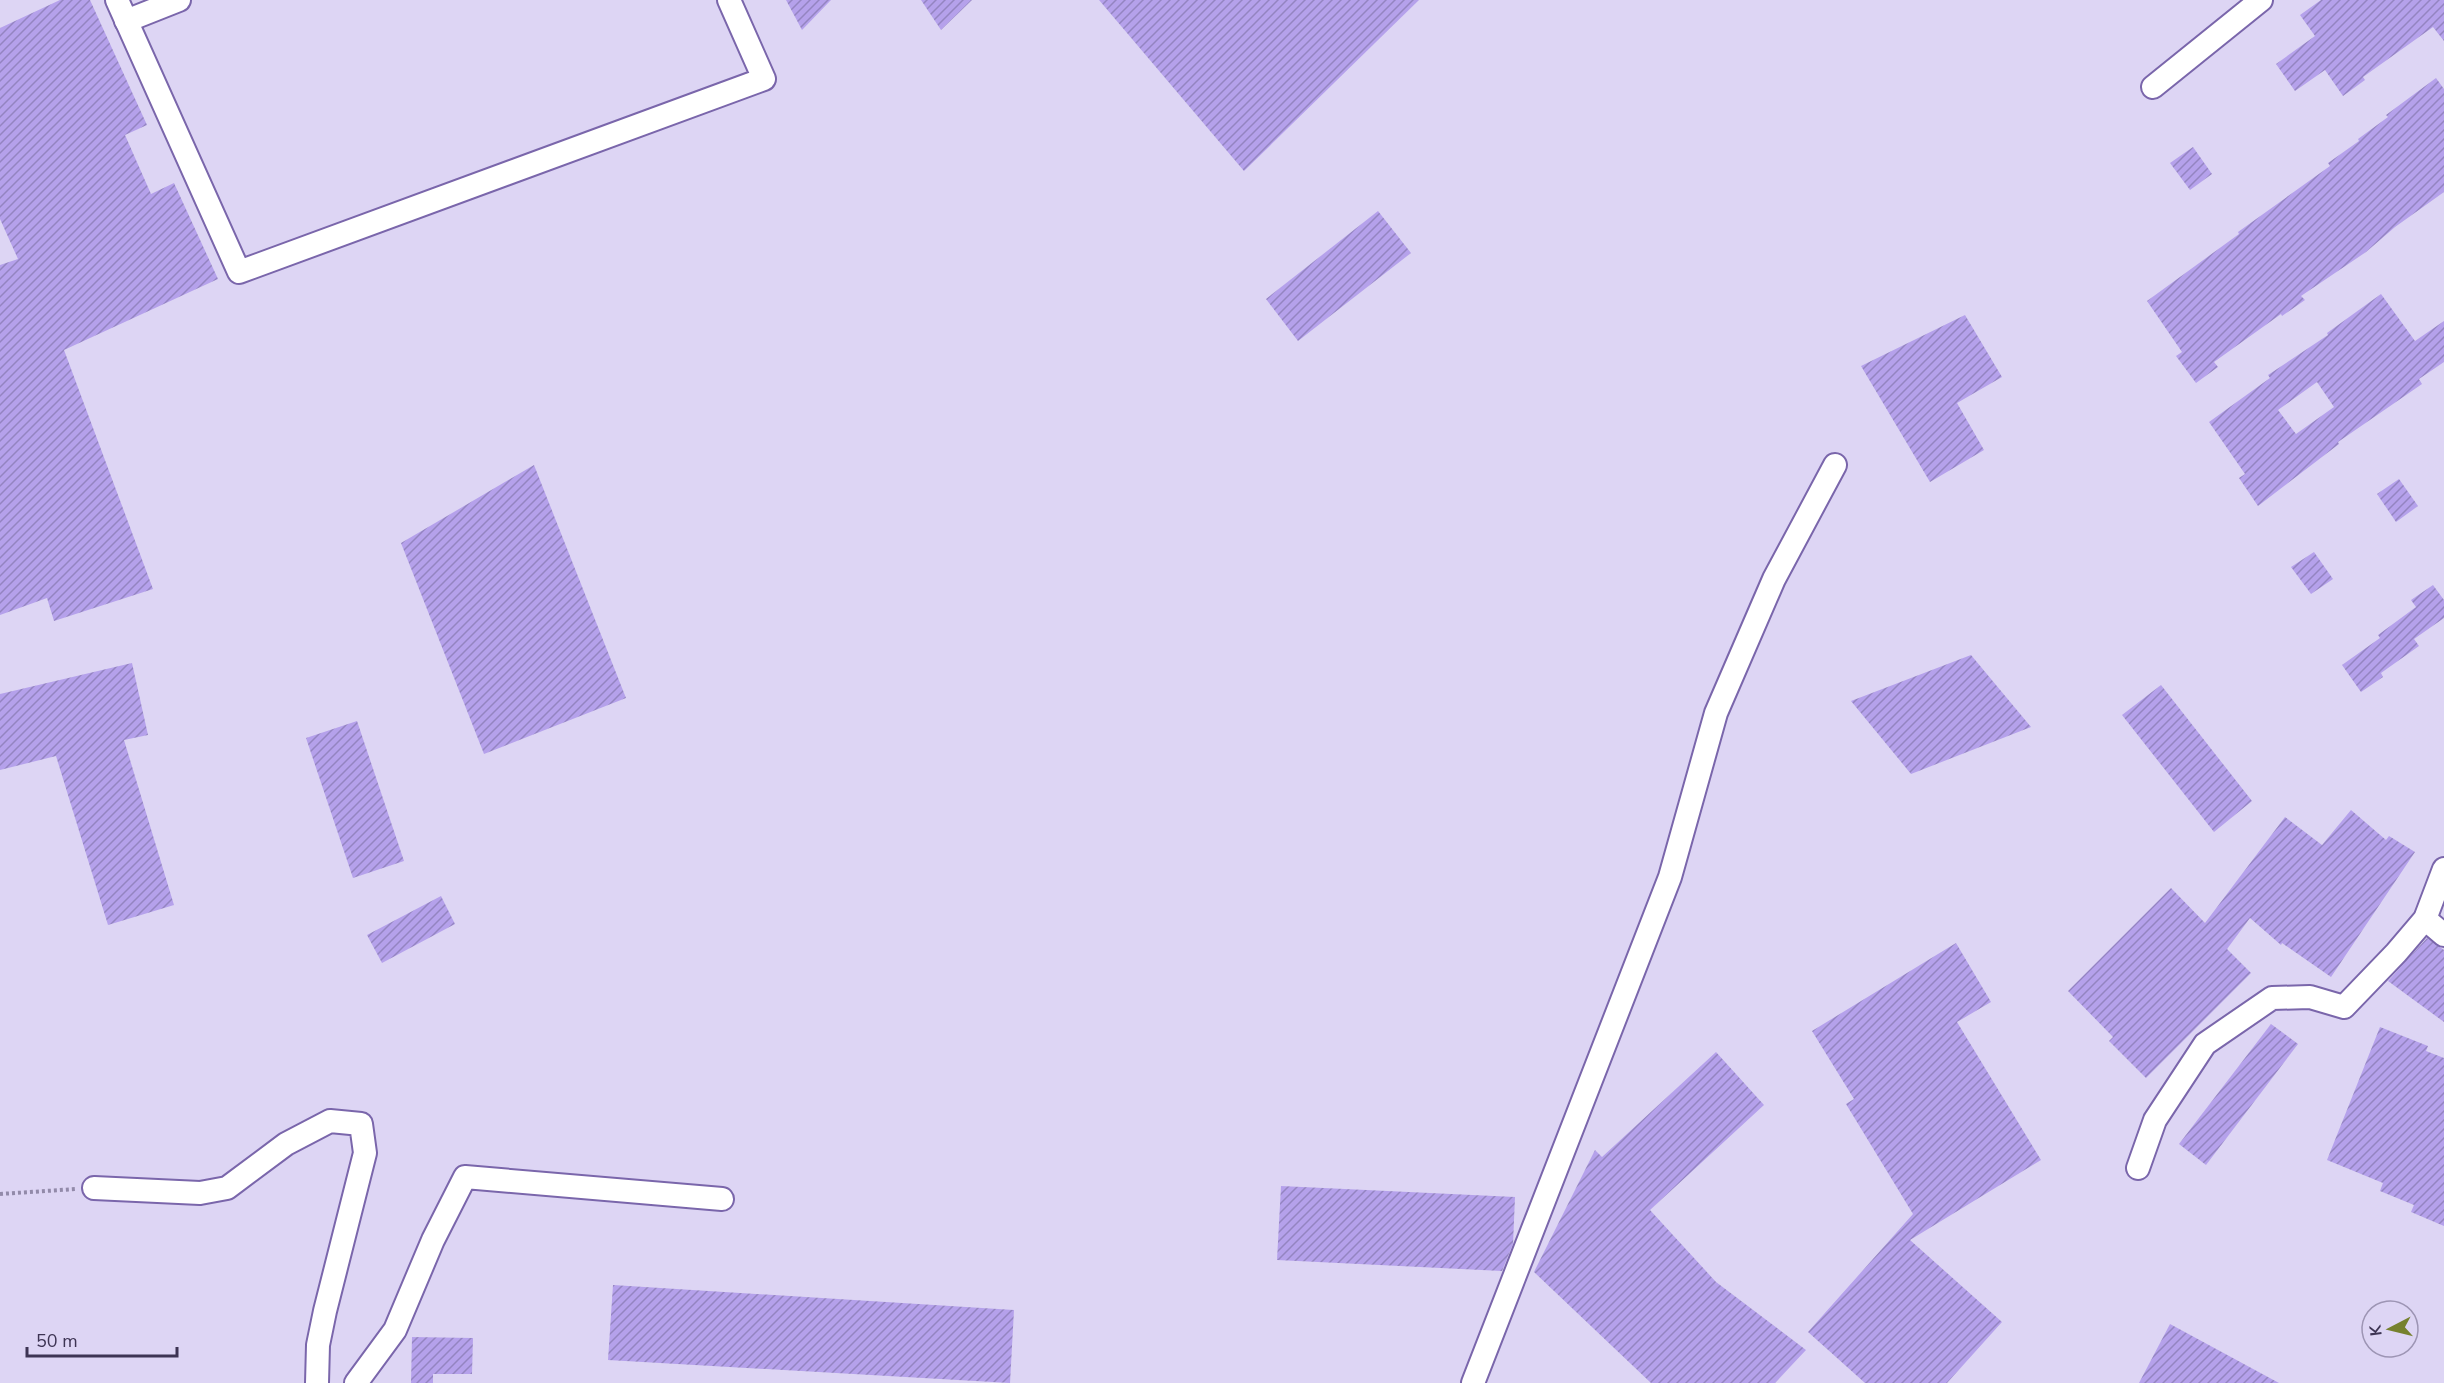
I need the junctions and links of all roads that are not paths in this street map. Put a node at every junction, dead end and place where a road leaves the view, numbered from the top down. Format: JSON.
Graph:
{"nodes":[{"id":1,"x":117,"y":0,"type":"edge"},
{"id":2,"x":179,"y":0,"type":"edge"},
{"id":3,"x":729,"y":0,"type":"edge"},
{"id":4,"x":2261,"y":0,"type":"edge"},
{"id":5,"x":126,"y":21,"type":"junction"},
{"id":6,"x":2153,"y":87,"type":"dead end"},
{"id":7,"x":1835,"y":465,"type":"dead end"},
{"id":8,"x":2444,"y":869,"type":"edge"},
{"id":9,"x":2425,"y":919,"type":"junction"},
{"id":10,"x":2444,"y":935,"type":"edge"},
{"id":11,"x":2138,"y":1168,"type":"dead end"},
{"id":12,"x":94,"y":1188,"type":"road end"},
{"id":13,"x":722,"y":1199,"type":"dead end"},
{"id":14,"x":317,"y":1383,"type":"edge"},
{"id":15,"x":356,"y":1383,"type":"edge"},
{"id":16,"x":1473,"y":1383,"type":"edge"}],
"edges":[{"from":1,"to":5,"type":"street"},
{"from":2,"to":5,"type":"street"},
{"from":3,"to":5,"type":"street"},
{"from":4,"to":6,"type":"street"},
{"from":7,"to":16,"type":"street"},
{"from":8,"to":9,"type":"street"},
{"from":9,"to":10,"type":"street"},
{"from":9,"to":11,"type":"street"},
{"from":12,"to":14,"type":"street"},
{"from":13,"to":15,"type":"street"}]}
